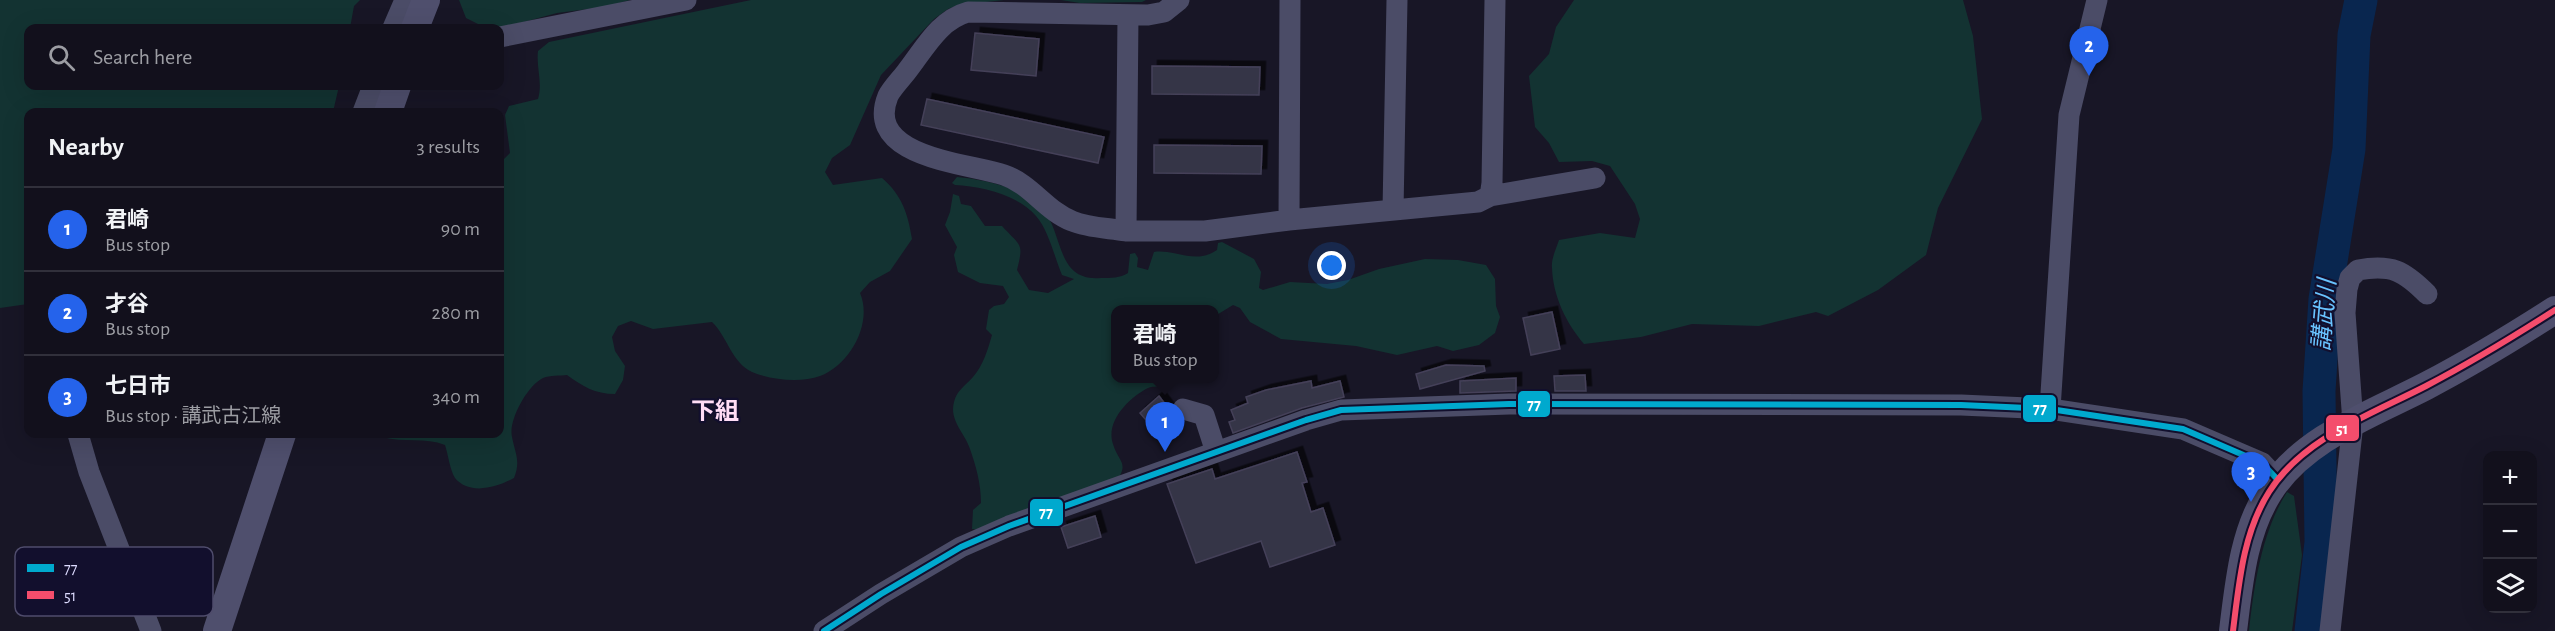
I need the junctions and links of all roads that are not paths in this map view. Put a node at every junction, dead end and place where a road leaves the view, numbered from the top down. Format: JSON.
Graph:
{"nodes":[{"id":1,"x":686,"y":0,"type":"edge"},
{"id":2,"x":1179,"y":0,"type":"edge"},
{"id":3,"x":1290,"y":0,"type":"edge"},
{"id":4,"x":1397,"y":0,"type":"edge"},
{"id":5,"x":1495,"y":0,"type":"edge"},
{"id":6,"x":2097,"y":0,"type":"edge"},
{"id":7,"x":1128,"y":15,"type":"junction"},
{"id":8,"x":504,"y":36,"type":"edge"},
{"id":9,"x":371,"y":90,"type":"edge"},
{"id":10,"x":396,"y":90,"type":"edge"},
{"id":11,"x":365,"y":108,"type":"edge"},
{"id":12,"x":389,"y":108,"type":"edge"},
{"id":13,"x":1595,"y":178,"type":"dead end"},
{"id":14,"x":1490,"y":196,"type":"junction"},
{"id":15,"x":1393,"y":210,"type":"junction"},
{"id":16,"x":1289,"y":220,"type":"junction"},
{"id":17,"x":1126,"y":231,"type":"junction"},
{"id":18,"x":2427,"y":294,"type":"dead end"},
{"id":19,"x":2555,"y":310,"type":"edge"},
{"id":20,"x":1183,"y":409,"type":"dead end"},
{"id":21,"x":2050,"y":409,"type":"junction"},
{"id":22,"x":2349,"y":425,"type":"junction"},
{"id":23,"x":79,"y":438,"type":"edge"},
{"id":24,"x":281,"y":438,"type":"edge"},
{"id":25,"x":1216,"y":452,"type":"junction"},
{"id":26,"x":2286,"y":471,"type":"junction"},
{"id":27,"x":118,"y":547,"type":"edge"},
{"id":28,"x":145,"y":616,"type":"edge"},
{"id":29,"x":151,"y":631,"type":"edge"},
{"id":30,"x":217,"y":631,"type":"edge"},
{"id":31,"x":824,"y":631,"type":"edge"},
{"id":32,"x":2233,"y":631,"type":"edge"},
{"id":33,"x":2330,"y":631,"type":"edge"}],
"edges":[{"from":1,"to":8,"type":"street"},
{"from":2,"to":7,"type":"street"},
{"from":3,"to":16,"type":"street"},
{"from":4,"to":15,"type":"street"},
{"from":5,"to":14,"type":"street"},
{"from":6,"to":21,"type":"street"},
{"from":7,"to":17,"type":"street"},
{"from":7,"to":17,"type":"street"},
{"from":9,"to":11,"type":"street"},
{"from":10,"to":12,"type":"main road"},
{"from":13,"to":14,"type":"street"},
{"from":14,"to":15,"type":"street"},
{"from":15,"to":16,"type":"street"},
{"from":16,"to":17,"type":"street"},
{"from":18,"to":22,"type":"street"},
{"from":19,"to":22,"type":"main road"},
{"from":20,"to":25,"type":"street"},
{"from":21,"to":25,"type":"street"},
{"from":21,"to":26,"type":"street"},
{"from":22,"to":26,"type":"main road"},
{"from":22,"to":33,"type":"street"},
{"from":23,"to":27,"type":"street"},
{"from":24,"to":30,"type":"main road"},
{"from":25,"to":31,"type":"street"},
{"from":26,"to":32,"type":"main road"},
{"from":28,"to":29,"type":"street"}]}
